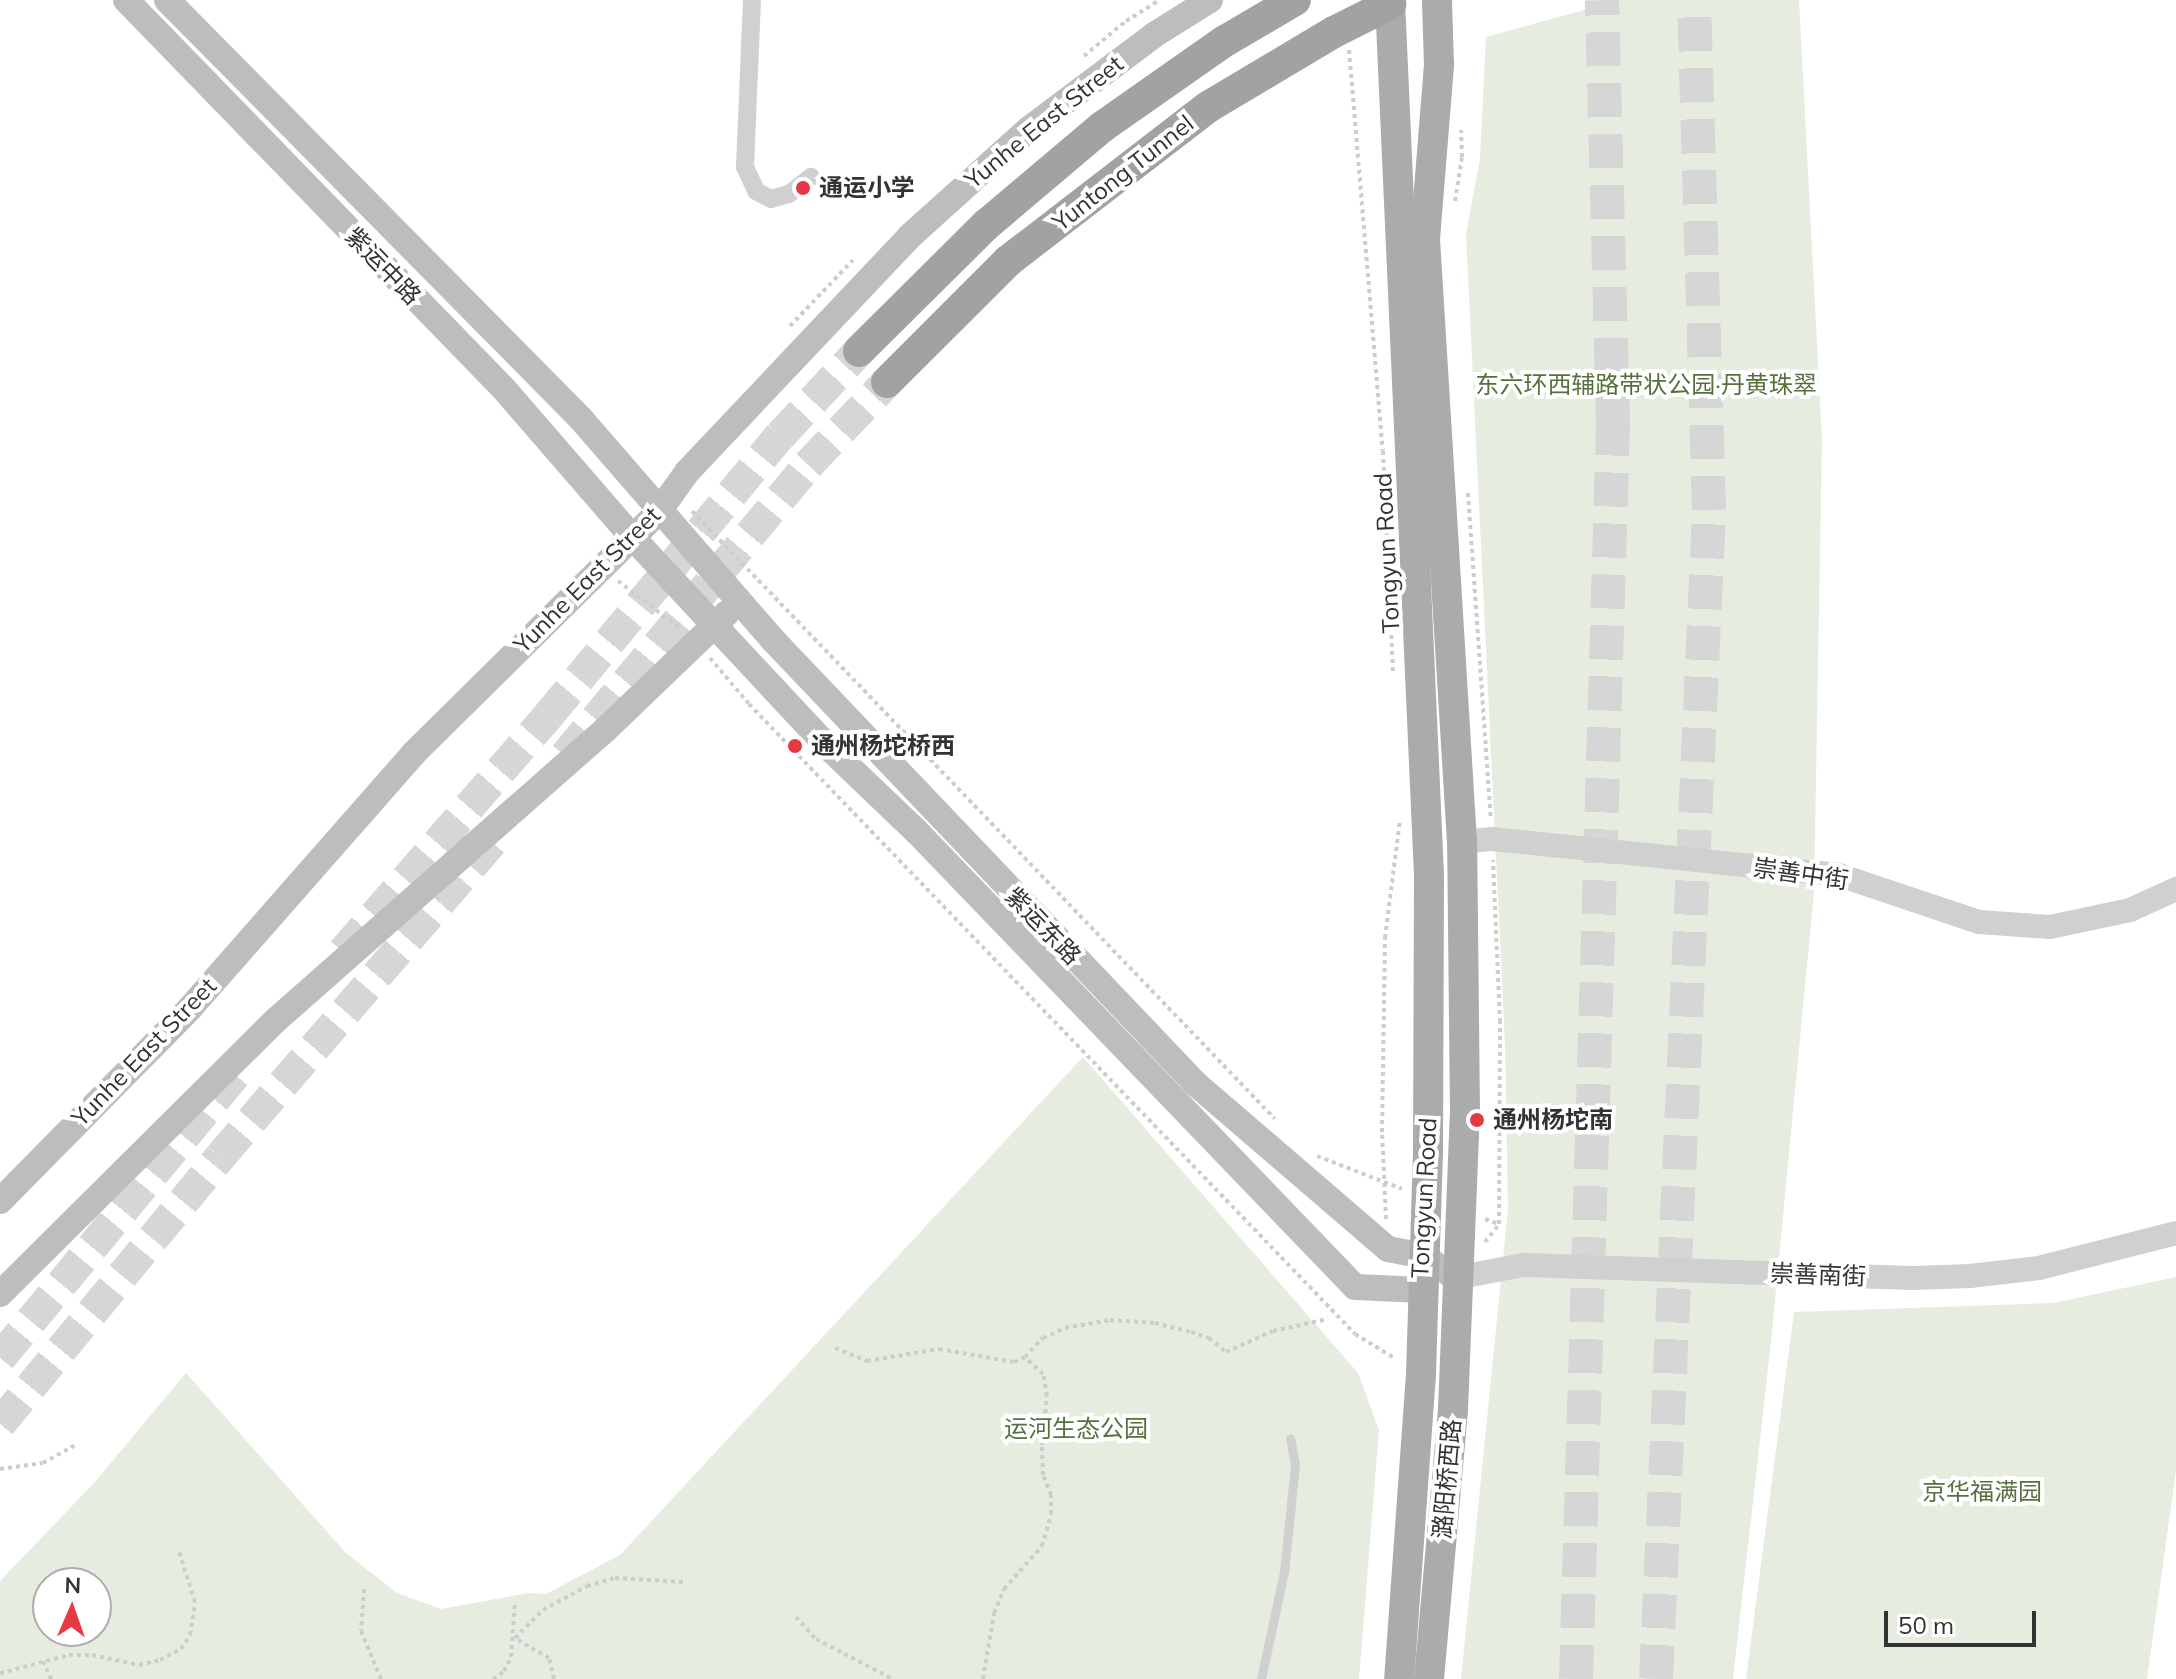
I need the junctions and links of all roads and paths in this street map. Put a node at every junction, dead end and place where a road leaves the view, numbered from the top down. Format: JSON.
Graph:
{"nodes":[{"id":1,"x":167,"y":0,"type":"edge"},
{"id":2,"x":752,"y":0,"type":"edge"},
{"id":3,"x":1210,"y":0,"type":"edge"},
{"id":4,"x":1295,"y":0,"type":"edge"},
{"id":5,"x":1437,"y":0,"type":"edge"},
{"id":6,"x":127,"y":1,"type":"edge"},
{"id":7,"x":1392,"y":1,"type":"edge"},
{"id":8,"x":1347,"y":26,"type":"junction"},
{"id":9,"x":811,"y":177,"type":"dead end"},
{"id":10,"x":859,"y":351,"type":"tunnel mouth"},
{"id":11,"x":887,"y":382,"type":"tunnel mouth"},
{"id":12,"x":660,"y":510,"type":"junction"},
{"id":13,"x":633,"y":538,"type":"junction"},
{"id":14,"x":600,"y":568,"type":"junction"},
{"id":15,"x":741,"y":602,"type":"junction"},
{"id":16,"x":705,"y":633,"type":"junction"},
{"id":17,"x":1393,"y":683,"type":"dead end"},
{"id":18,"x":1399,"y":807,"type":"dead end"},
{"id":19,"x":1462,"y":842,"type":"junction"},
{"id":20,"x":2176,"y":889,"type":"edge"},
{"id":21,"x":1283,"y":1128,"type":"dead end"},
{"id":22,"x":1305,"y":1151,"type":"dead end"},
{"id":23,"x":1384,"y":1183,"type":"junction"},
{"id":24,"x":1426,"y":1198,"type":"junction"},
{"id":25,"x":0,"y":1201,"type":"edge"},
{"id":26,"x":1464,"y":1212,"type":"junction"},
{"id":27,"x":1499,"y":1224,"type":"dead end"},
{"id":28,"x":2176,"y":1233,"type":"edge"},
{"id":29,"x":1388,"y":1249,"type":"junction"},
{"id":30,"x":1423,"y":1256,"type":"junction"},
{"id":31,"x":1456,"y":1278,"type":"junction"},
{"id":32,"x":1422,"y":1290,"type":"junction"},
{"id":33,"x":0,"y":1294,"type":"edge"},
{"id":34,"x":1328,"y":1319,"type":"dead end"},
{"id":35,"x":835,"y":1348,"type":"dead end"},
{"id":36,"x":1025,"y":1357,"type":"junction"},
{"id":37,"x":1421,"y":1374,"type":"junction"},
{"id":38,"x":1290,"y":1438,"type":"dead end"},
{"id":39,"x":76,"y":1445,"type":"dead end"},
{"id":40,"x":0,"y":1469,"type":"edge"},
{"id":41,"x":179,"y":1551,"type":"dead end"},
{"id":42,"x":685,"y":1582,"type":"dead end"},
{"id":43,"x":364,"y":1589,"type":"dead end"},
{"id":44,"x":515,"y":1602,"type":"dead end"},
{"id":45,"x":796,"y":1617,"type":"dead end"},
{"id":46,"x":515,"y":1638,"type":"junction"},
{"id":47,"x":43,"y":1661,"type":"junction"},
{"id":48,"x":0,"y":1673,"type":"edge"},
{"id":49,"x":51,"y":1679,"type":"edge"},
{"id":50,"x":381,"y":1679,"type":"edge"},
{"id":51,"x":493,"y":1679,"type":"edge"},
{"id":52,"x":554,"y":1679,"type":"edge"},
{"id":53,"x":893,"y":1679,"type":"edge"},
{"id":54,"x":983,"y":1679,"type":"edge"},
{"id":55,"x":1261,"y":1679,"type":"edge"},
{"id":56,"x":1399,"y":1679,"type":"edge"},
{"id":57,"x":1429,"y":1679,"type":"edge"}],
"edges":[{"from":1,"to":12,"type":"main road","name":"紫运中路"},
{"from":2,"to":9,"type":"street"},
{"from":3,"to":12,"type":"main road","name":"Yunhe East Street"},
{"from":4,"to":10,"type":"highway","name":"Yuntong Tunnel"},
{"from":5,"to":19,"type":"main road","name":"Tongyun Road"},
{"from":6,"to":13,"type":"main road","name":"紫运中路"},
{"from":7,"to":8,"type":"highway","name":"Yuntong Tunnel"},
{"from":7,"to":24,"type":"main road","name":"Tongyun Road"},
{"from":8,"to":11,"type":"highway","name":"Yuntong Tunnel"},
{"from":8,"to":17,"type":"path","name":"Tongyun Road"},
{"from":12,"to":13,"type":"main road","name":"Yunhe East Street"},
{"from":12,"to":15,"type":"main road","name":"紫运东路"},
{"from":12,"to":21,"type":"path","name":"紫运东路"},
{"from":13,"to":14,"type":"main road","name":"Yunhe East Street"},
{"from":13,"to":16,"type":"main road","name":"紫运东路"},
{"from":14,"to":16,"type":"path"},
{"from":14,"to":25,"type":"main road","name":"Yunhe East Street"},
{"from":15,"to":16,"type":"main road"},
{"from":15,"to":29,"type":"main road","name":"紫运东路"},
{"from":16,"to":32,"type":"main road","name":"紫运东路"},
{"from":16,"to":33,"type":"main road"},
{"from":16,"to":37,"type":"path"},
{"from":18,"to":23,"type":"path","name":"Tongyun Road"},
{"from":19,"to":20,"type":"street","name":"崇善中街"},
{"from":19,"to":26,"type":"main road","name":"Tongyun Road"},
{"from":22,"to":23,"type":"path"},
{"from":23,"to":24,"type":"path"},
{"from":23,"to":29,"type":"path","name":"Tongyun Road"},
{"from":24,"to":30,"type":"main road","name":"Tongyun Road"},
{"from":26,"to":27,"type":"path"},
{"from":26,"to":31,"type":"main road","name":"Tongyun Road"},
{"from":28,"to":31,"type":"street","name":"崇善南街"},
{"from":29,"to":30,"type":"main road","name":"紫运东路"},
{"from":30,"to":31,"type":"main road","name":"紫运东路"},
{"from":30,"to":32,"type":"main road","name":"Tongyun Road"},
{"from":31,"to":32,"type":"main road","name":"紫运东路"},
{"from":31,"to":57,"type":"main road","name":"潞阳桥西路"},
{"from":32,"to":37,"type":"main road","name":"潞阳桥西路"},
{"from":34,"to":36,"type":"path"},
{"from":35,"to":36,"type":"path"},
{"from":36,"to":54,"type":"path"},
{"from":37,"to":56,"type":"main road","name":"潞阳桥西路"},
{"from":38,"to":55,"type":"lane"},
{"from":39,"to":40,"type":"path"},
{"from":41,"to":47,"type":"path"},
{"from":42,"to":46,"type":"path"},
{"from":43,"to":50,"type":"path"},
{"from":44,"to":46,"type":"path"},
{"from":45,"to":53,"type":"path"},
{"from":46,"to":51,"type":"path"},
{"from":46,"to":52,"type":"path"},
{"from":47,"to":48,"type":"path"},
{"from":47,"to":49,"type":"path"}]}
